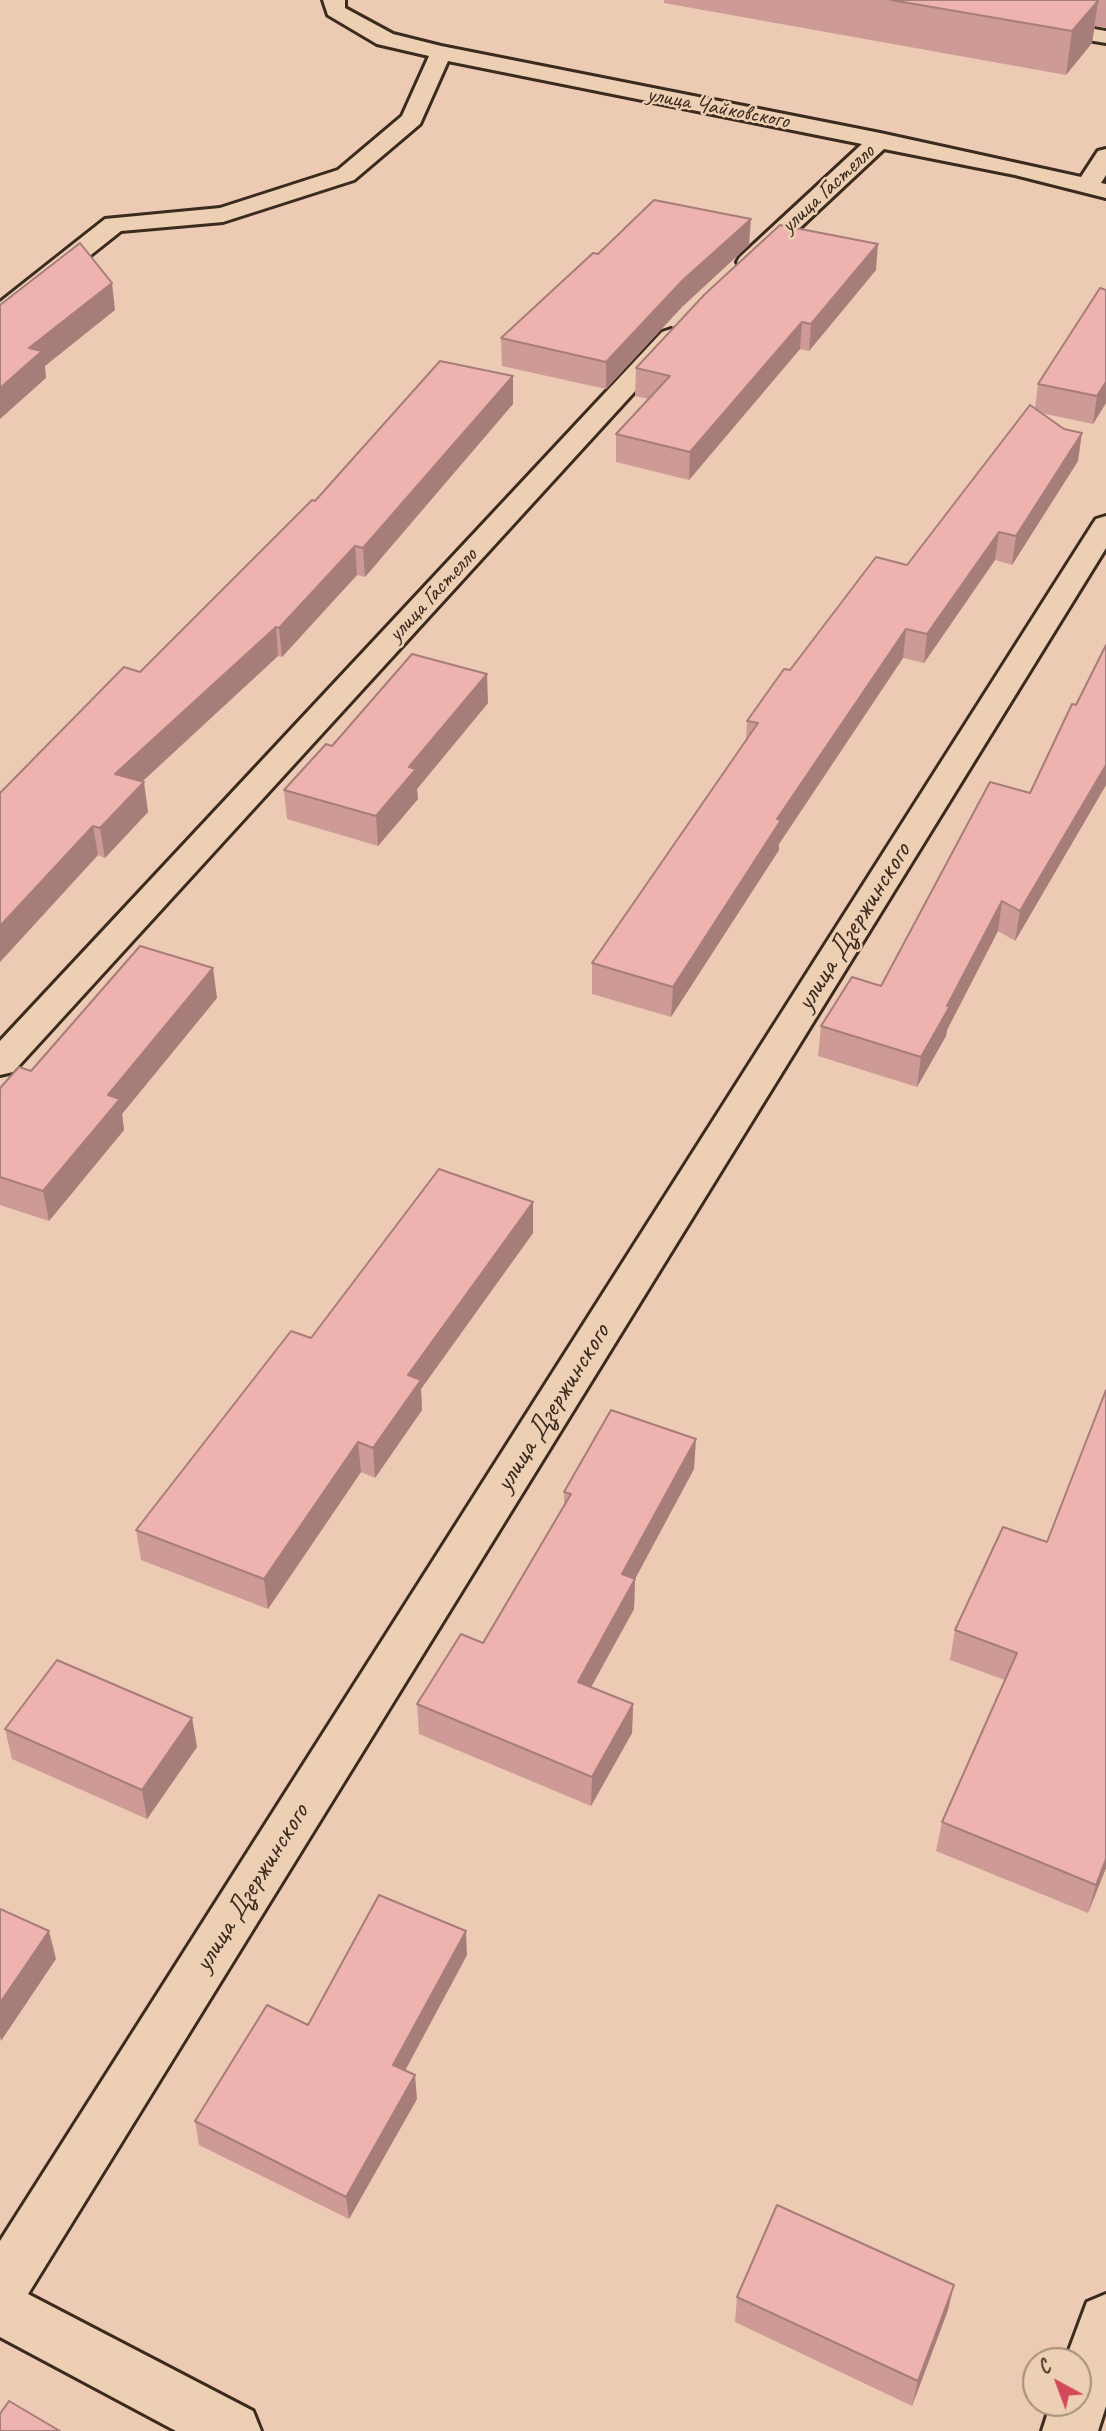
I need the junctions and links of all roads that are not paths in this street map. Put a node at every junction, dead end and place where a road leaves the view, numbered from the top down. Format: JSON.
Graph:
{"nodes":[{"id":1,"x":335,"y":5,"type":"edge"},
{"id":2,"x":1023,"y":23,"type":"edge"},
{"id":3,"x":1106,"y":37,"type":"edge"},
{"id":4,"x":441,"y":53,"type":"junction"},
{"id":5,"x":880,"y":140,"type":"junction"},
{"id":6,"x":1106,"y":156,"type":"edge"},
{"id":7,"x":1097,"y":189,"type":"edge"},
{"id":8,"x":733,"y":277,"type":"edge"},
{"id":9,"x":693,"y":314,"type":"edge"},
{"id":10,"x":0,"y":315,"type":"edge"},
{"id":11,"x":1106,"y":525,"type":"edge"},
{"id":12,"x":0,"y":1063,"type":"edge"},
{"id":13,"x":0,"y":2290,"type":"edge"},
{"id":14,"x":0,"y":2308,"type":"edge"},
{"id":15,"x":1106,"y":2321,"type":"edge"},
{"id":16,"x":233,"y":2431,"type":"edge"},
{"id":17,"x":1070,"y":2431,"type":"edge"}],
"edges":[{"from":1,"to":4,"type":"street","name":"улица Чайковского"},
{"from":2,"to":3,"type":"street"},
{"from":4,"to":5,"type":"street","name":"улица Чайковского"},
{"from":4,"to":10,"type":"street"},
{"from":5,"to":7,"type":"street","name":"улица Чайковского"},
{"from":5,"to":8,"type":"street","name":"улица Гастелло"},
{"from":6,"to":7,"type":"street"},
{"from":9,"to":12,"type":"street","name":"улица Гастелло"},
{"from":11,"to":13,"type":"street","name":"улица Дзержинского"},
{"from":14,"to":16,"type":"street"},
{"from":15,"to":17,"type":"street"}]}
